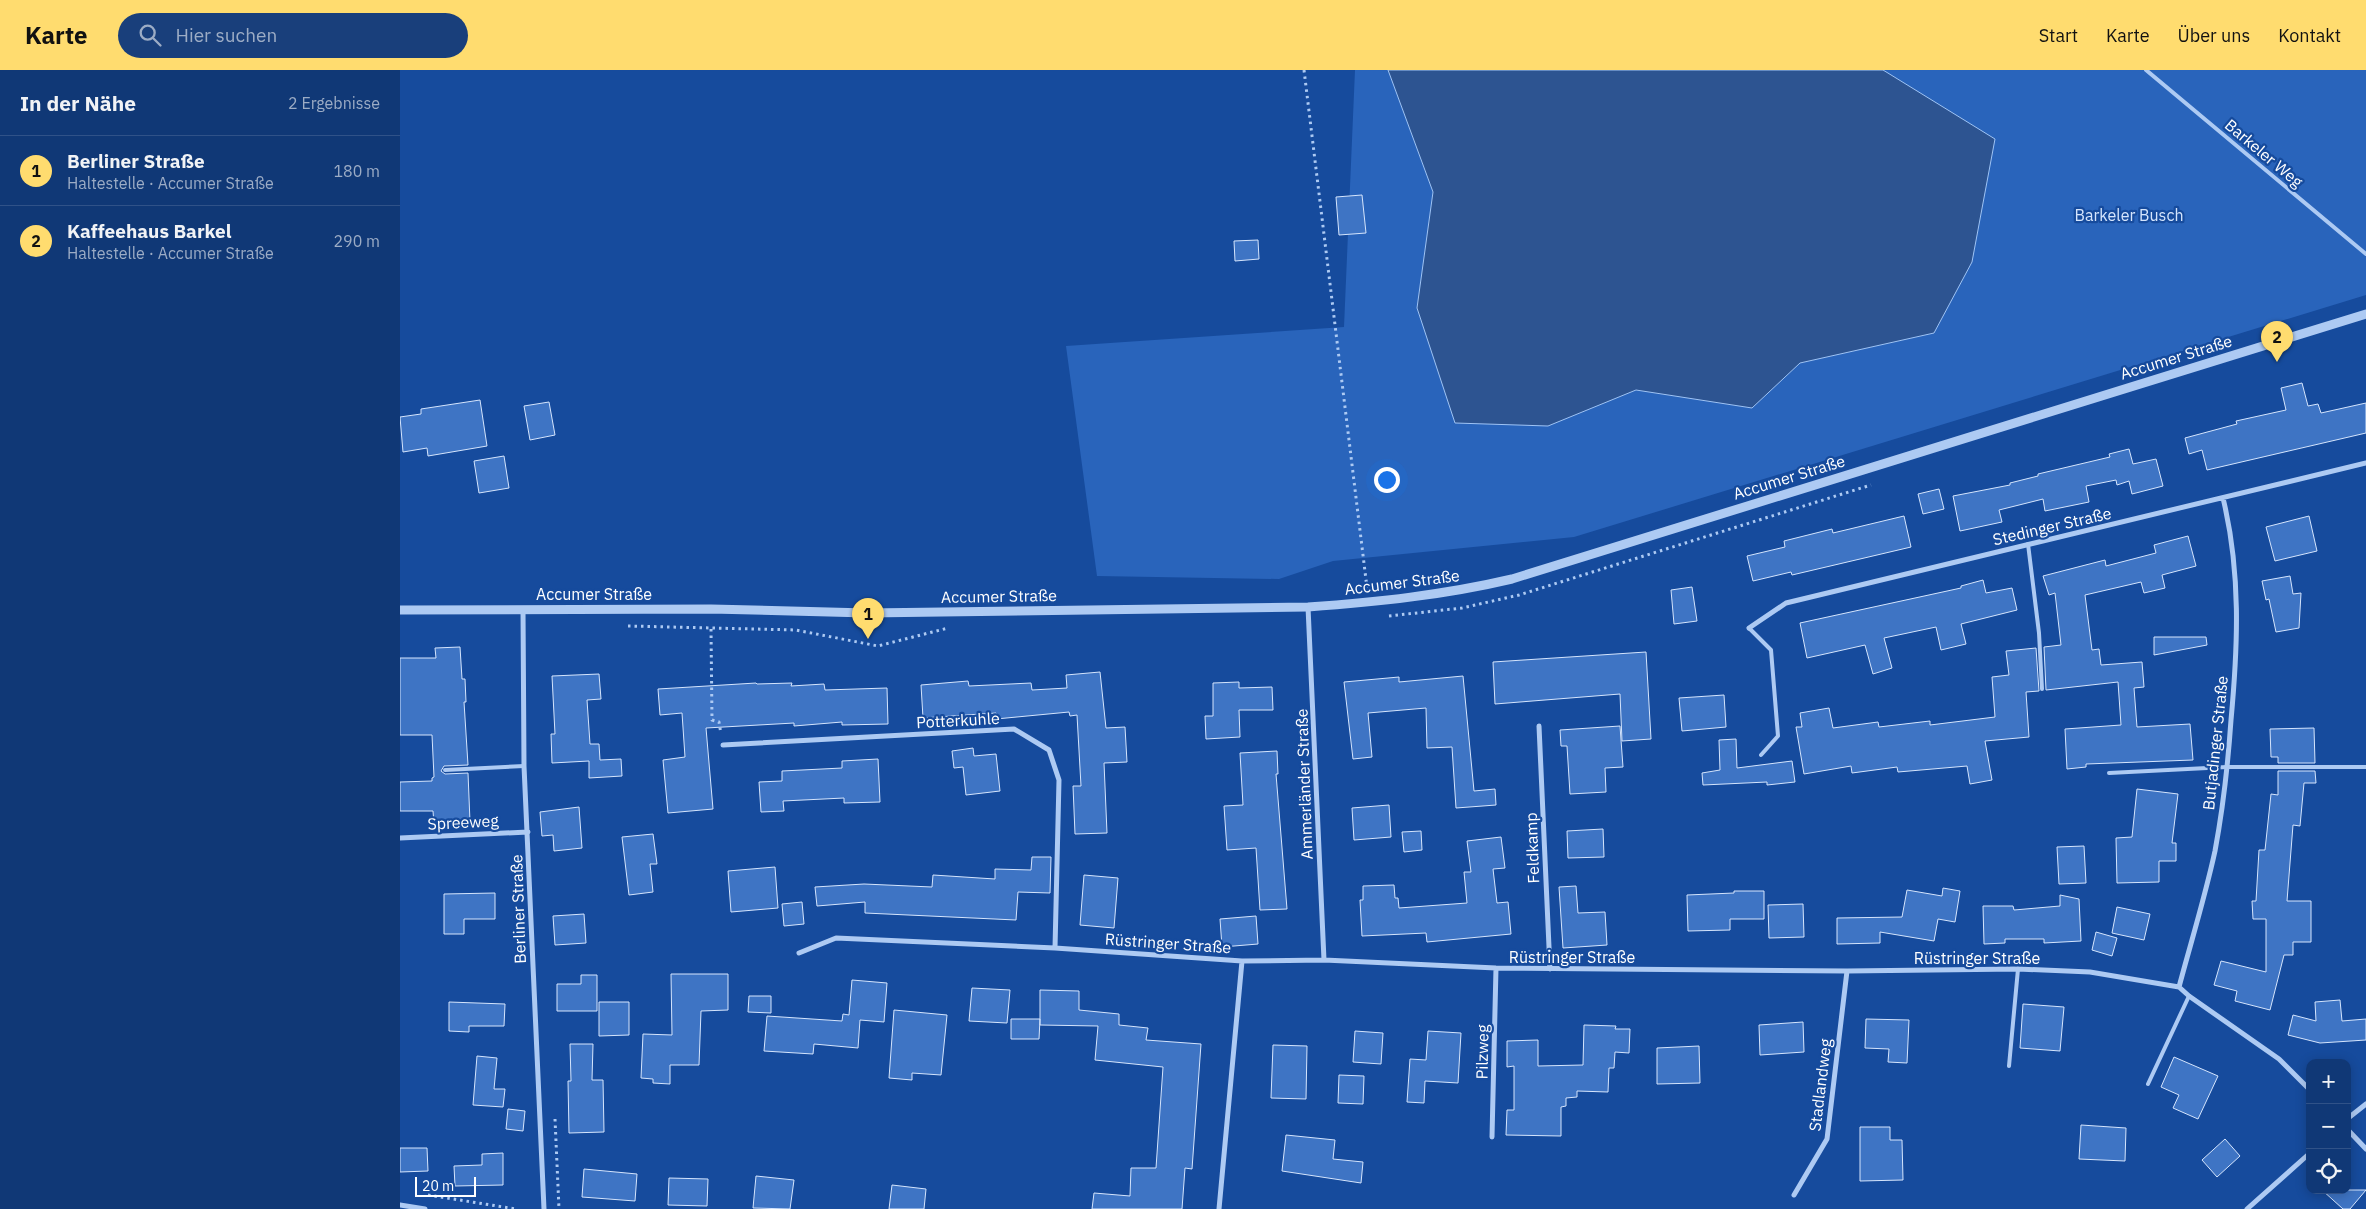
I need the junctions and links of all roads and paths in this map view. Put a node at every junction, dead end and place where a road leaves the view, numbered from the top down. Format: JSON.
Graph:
{"nodes":[{"id":1,"x":1304,"y":70,"type":"edge"},
{"id":2,"x":2146,"y":70,"type":"edge"},
{"id":3,"x":2366,"y":254,"type":"edge"},
{"id":4,"x":2366,"y":314,"type":"edge"},
{"id":5,"x":2366,"y":463,"type":"edge"},
{"id":6,"x":1880,"y":482,"type":"dead end"},
{"id":7,"x":2223,"y":498,"type":"junction"},
{"id":8,"x":2028,"y":544,"type":"junction"},
{"id":9,"x":1369,"y":603,"type":"junction"},
{"id":10,"x":1308,"y":607,"type":"junction"},
{"id":11,"x":524,"y":608,"type":"junction"},
{"id":12,"x":400,"y":610,"type":"edge"},
{"id":13,"x":1380,"y":617,"type":"dead end"},
{"id":14,"x":626,"y":626,"type":"dead end"},
{"id":15,"x":956,"y":628,"type":"dead end"},
{"id":16,"x":1749,"y":628,"type":"joint"},
{"id":17,"x":711,"y":629,"type":"junction"},
{"id":18,"x":2042,"y":688,"type":"dead end"},
{"id":19,"x":1539,"y":726,"type":"dead end"},
{"id":20,"x":723,"y":745,"type":"joint"},
{"id":21,"x":1761,"y":755,"type":"dead end"},
{"id":22,"x":524,"y":766,"type":"junction"},
{"id":23,"x":2227,"y":766,"type":"junction"},
{"id":24,"x":2366,"y":767,"type":"edge"},
{"id":25,"x":445,"y":770,"type":"dead end"},
{"id":26,"x":2109,"y":772,"type":"dead end"},
{"id":27,"x":528,"y":832,"type":"junction"},
{"id":28,"x":400,"y":838,"type":"edge"},
{"id":29,"x":1055,"y":948,"type":"junction"},
{"id":30,"x":799,"y":953,"type":"dead end"},
{"id":31,"x":1324,"y":960,"type":"junction"},
{"id":32,"x":1242,"y":961,"type":"junction"},
{"id":33,"x":1496,"y":968,"type":"junction"},
{"id":34,"x":1550,"y":969,"type":"junction"},
{"id":35,"x":2018,"y":969,"type":"junction"},
{"id":36,"x":1847,"y":971,"type":"junction"},
{"id":37,"x":2179,"y":987,"type":"junction"},
{"id":38,"x":2189,"y":996,"type":"junction"},
{"id":39,"x":2009,"y":1066,"type":"dead end"},
{"id":40,"x":2148,"y":1084,"type":"dead end"},
{"id":41,"x":2306,"y":1086,"type":"edge"},
{"id":42,"x":2366,"y":1104,"type":"edge"},
{"id":43,"x":2351,"y":1116,"type":"edge"},
{"id":44,"x":2351,"y":1133,"type":"edge"},
{"id":45,"x":1492,"y":1137,"type":"dead end"},
{"id":46,"x":2366,"y":1149,"type":"edge"},
{"id":47,"x":2306,"y":1157,"type":"edge"},
{"id":48,"x":419,"y":1194,"type":"dead end"},
{"id":49,"x":1794,"y":1195,"type":"dead end"},
{"id":50,"x":400,"y":1205,"type":"edge"},
{"id":51,"x":425,"y":1209,"type":"edge"},
{"id":52,"x":516,"y":1209,"type":"edge"},
{"id":53,"x":544,"y":1209,"type":"edge"},
{"id":54,"x":1219,"y":1209,"type":"edge"},
{"id":55,"x":2247,"y":1209,"type":"edge"}],
"edges":[{"from":1,"to":9,"type":"path"},
{"from":2,"to":3,"type":"lane","name":"Barkeler Weg"},
{"from":4,"to":9,"type":"street","name":"Accumer Straße"},
{"from":5,"to":7,"type":"street","name":"Stedinger Straße"},
{"from":6,"to":13,"type":"path"},
{"from":7,"to":8,"type":"street","name":"Stedinger Straße"},
{"from":7,"to":23,"type":"street","name":"Butjadinger Straße"},
{"from":8,"to":16,"type":"street","name":"Stedinger Straße"},
{"from":8,"to":18,"type":"lane"},
{"from":9,"to":10,"type":"street","name":"Accumer Straße"},
{"from":10,"to":11,"type":"street","name":"Accumer Straße"},
{"from":10,"to":31,"type":"street","name":"Ammerländer Straße"},
{"from":11,"to":12,"type":"street","name":"Accumer Straße"},
{"from":11,"to":22,"type":"street","name":"Berliner Straße"},
{"from":14,"to":17,"type":"path"},
{"from":15,"to":17,"type":"path"},
{"from":16,"to":21,"type":"lane"},
{"from":17,"to":20,"type":"path"},
{"from":19,"to":34,"type":"street","name":"Feldkamp"},
{"from":20,"to":29,"type":"street","name":"Potterkuhle"},
{"from":22,"to":25,"type":"lane"},
{"from":22,"to":27,"type":"street","name":"Berliner Straße"},
{"from":23,"to":24,"type":"lane"},
{"from":23,"to":26,"type":"lane"},
{"from":23,"to":37,"type":"street","name":"Butjadinger Straße"},
{"from":27,"to":28,"type":"street","name":"Spreeweg"},
{"from":27,"to":53,"type":"street","name":"Berliner Straße"},
{"from":29,"to":30,"type":"street","name":"Rüstringer Straße"},
{"from":29,"to":32,"type":"street","name":"Rüstringer Straße"},
{"from":31,"to":32,"type":"street","name":"Rüstringer Straße"},
{"from":31,"to":33,"type":"street","name":"Rüstringer Straße"},
{"from":32,"to":54,"type":"street"},
{"from":33,"to":34,"type":"street","name":"Rüstringer Straße"},
{"from":33,"to":45,"type":"street","name":"Pilzweg"},
{"from":34,"to":36,"type":"street","name":"Rüstringer Straße"},
{"from":35,"to":36,"type":"street","name":"Rüstringer Straße"},
{"from":35,"to":37,"type":"street","name":"Rüstringer Straße"},
{"from":35,"to":39,"type":"lane"},
{"from":36,"to":49,"type":"street","name":"Stadlandweg"},
{"from":37,"to":38,"type":"street"},
{"from":38,"to":40,"type":"lane"},
{"from":38,"to":41,"type":"street"},
{"from":42,"to":43,"type":"street"},
{"from":44,"to":46,"type":"street"},
{"from":47,"to":55,"type":"street"},
{"from":48,"to":52,"type":"path"},
{"from":50,"to":51,"type":"street"}]}
